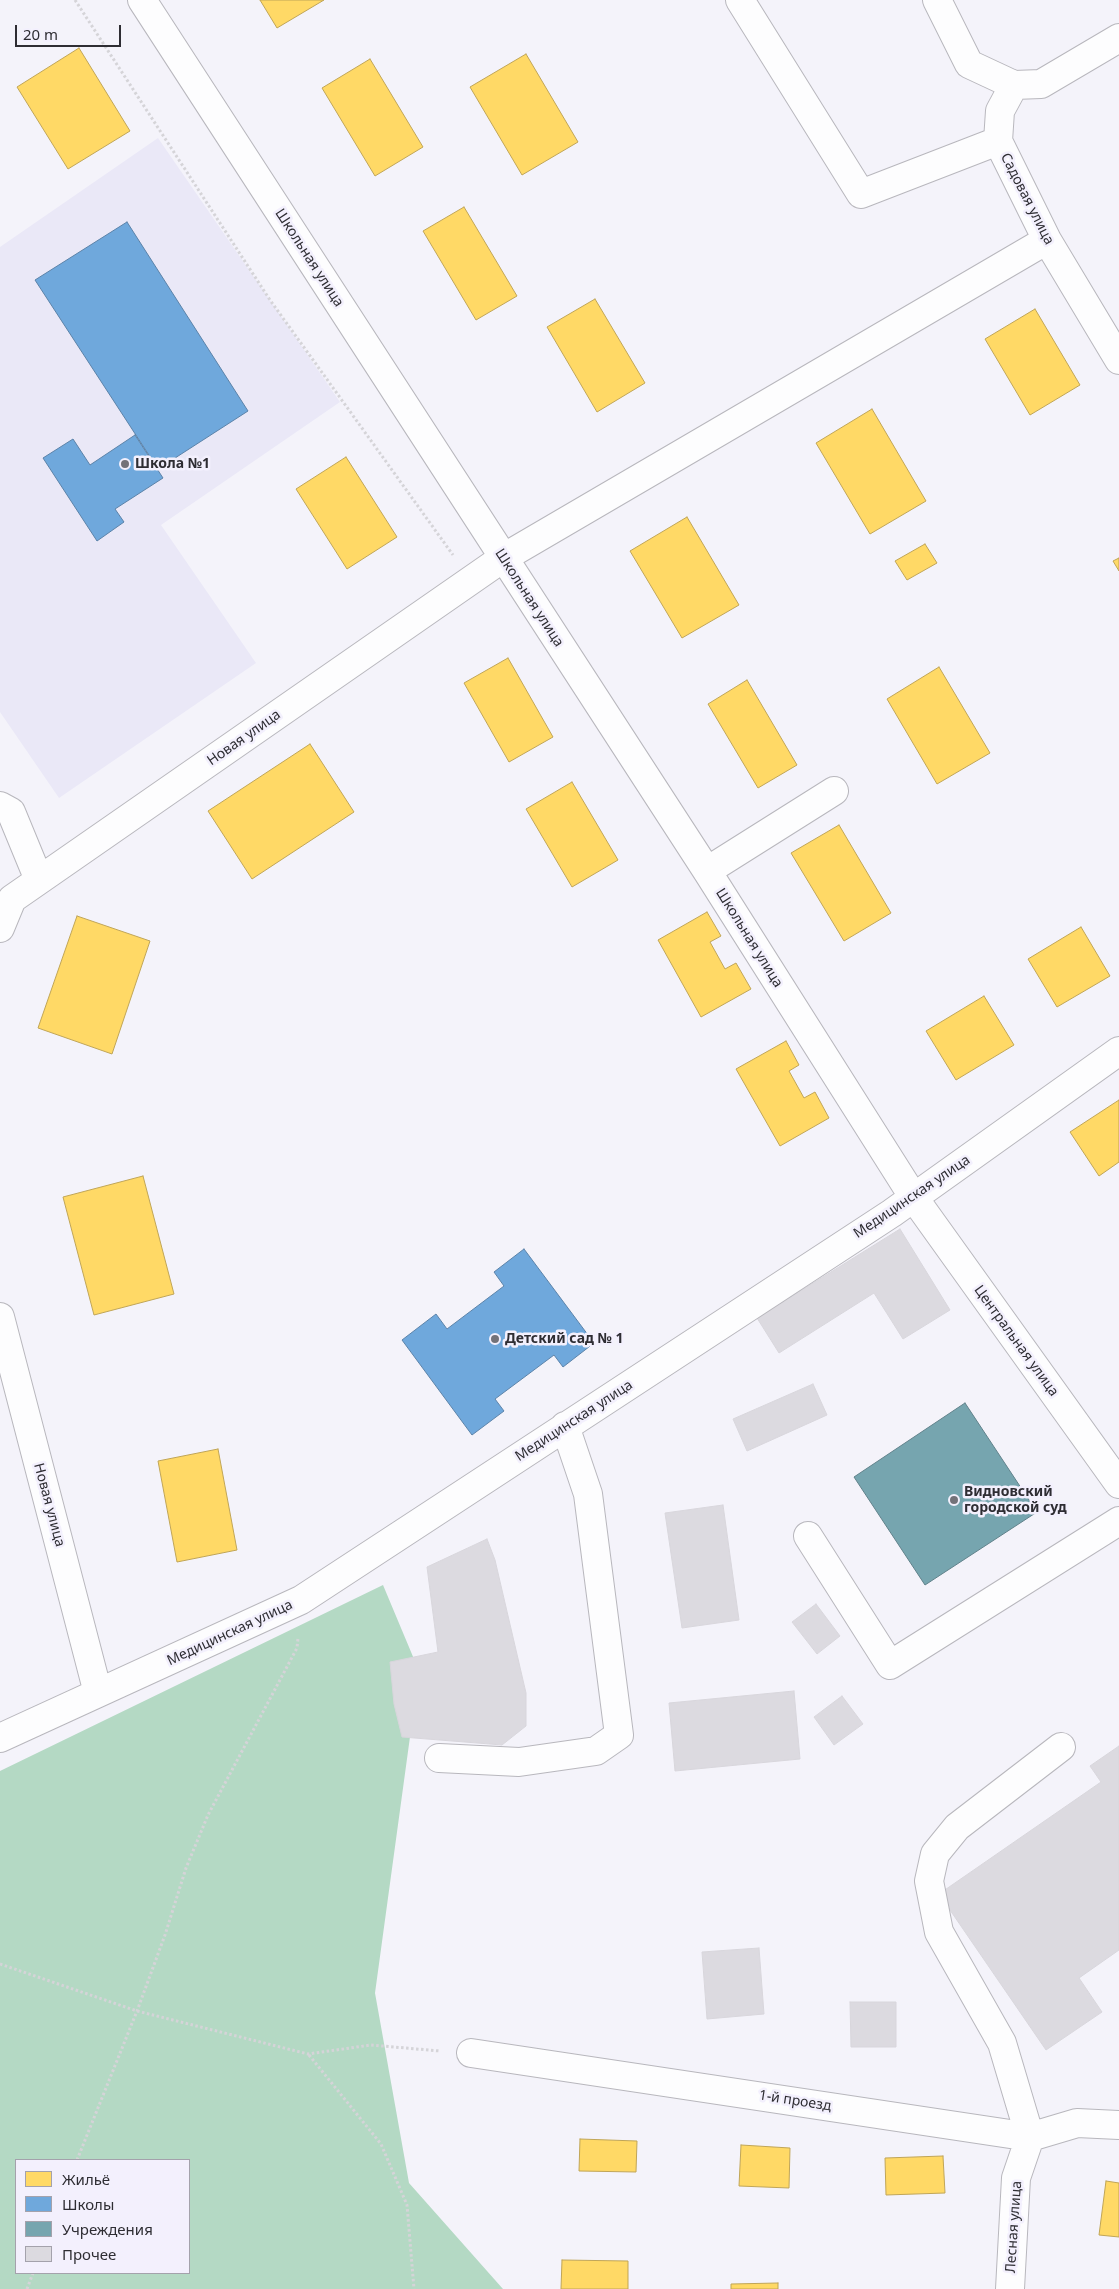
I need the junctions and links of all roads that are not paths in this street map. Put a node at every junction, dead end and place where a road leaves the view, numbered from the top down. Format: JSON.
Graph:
{"nodes":[{"id":1,"x":142,"y":0,"type":"edge"},
{"id":2,"x":740,"y":0,"type":"edge"},
{"id":3,"x":937,"y":0,"type":"edge"},
{"id":4,"x":1119,"y":38,"type":"edge"},
{"id":5,"x":1014,"y":85,"type":"junction"},
{"id":6,"x":998,"y":141,"type":"junction"},
{"id":7,"x":1047,"y":240,"type":"junction"},
{"id":8,"x":1119,"y":360,"type":"edge"},
{"id":9,"x":503,"y":558,"type":"junction"},
{"id":10,"x":834,"y":791,"type":"dead end"},
{"id":11,"x":0,"y":806,"type":"edge"},
{"id":12,"x":707,"y":871,"type":"junction"},
{"id":13,"x":39,"y":880,"type":"junction"},
{"id":14,"x":0,"y":928,"type":"edge"},
{"id":15,"x":1119,"y":1051,"type":"edge"},
{"id":16,"x":914,"y":1198,"type":"junction"},
{"id":17,"x":0,"y":1317,"type":"edge"},
{"id":18,"x":566,"y":1426,"type":"junction"},
{"id":19,"x":1119,"y":1484,"type":"edge"},
{"id":20,"x":1119,"y":1521,"type":"edge"},
{"id":21,"x":808,"y":1536,"type":"dead end"},
{"id":22,"x":98,"y":1693,"type":"junction"},
{"id":23,"x":0,"y":1738,"type":"edge"},
{"id":24,"x":1061,"y":1747,"type":"dead end"},
{"id":25,"x":439,"y":1758,"type":"dead end"},
{"id":26,"x":471,"y":2053,"type":"road end"},
{"id":27,"x":1119,"y":2125,"type":"edge"},
{"id":28,"x":1030,"y":2137,"type":"junction"},
{"id":29,"x":1010,"y":2289,"type":"edge"}],
"edges":[{"from":1,"to":9,"type":"street","name":"Школьная улица"},
{"from":2,"to":6,"type":"street"},
{"from":3,"to":5,"type":"street"},
{"from":4,"to":5,"type":"street"},
{"from":5,"to":6,"type":"street","name":"Садовая улица"},
{"from":6,"to":7,"type":"street","name":"Садовая улица"},
{"from":7,"to":8,"type":"street","name":"Садовая улица"},
{"from":7,"to":9,"type":"street","name":"Новая улица"},
{"from":9,"to":12,"type":"street","name":"Школьная улица"},
{"from":9,"to":13,"type":"street","name":"Новая улица"},
{"from":10,"to":12,"type":"street"},
{"from":11,"to":13,"type":"street"},
{"from":12,"to":16,"type":"street","name":"Школьная улица"},
{"from":13,"to":14,"type":"street","name":"Новая улица"},
{"from":15,"to":16,"type":"street","name":"Медицинская улица"},
{"from":16,"to":18,"type":"street","name":"Медицинская улица"},
{"from":16,"to":19,"type":"street","name":"Центральная улица"},
{"from":17,"to":22,"type":"street","name":"Новая улица"},
{"from":18,"to":22,"type":"street","name":"Медицинская улица"},
{"from":18,"to":25,"type":"street"},
{"from":20,"to":21,"type":"street"},
{"from":22,"to":23,"type":"street","name":"Медицинская улица"},
{"from":24,"to":28,"type":"street"},
{"from":26,"to":28,"type":"street","name":"1-й проезд"},
{"from":27,"to":28,"type":"street","name":"1-й проезд"},
{"from":28,"to":29,"type":"street","name":"Лесная улица"}]}
